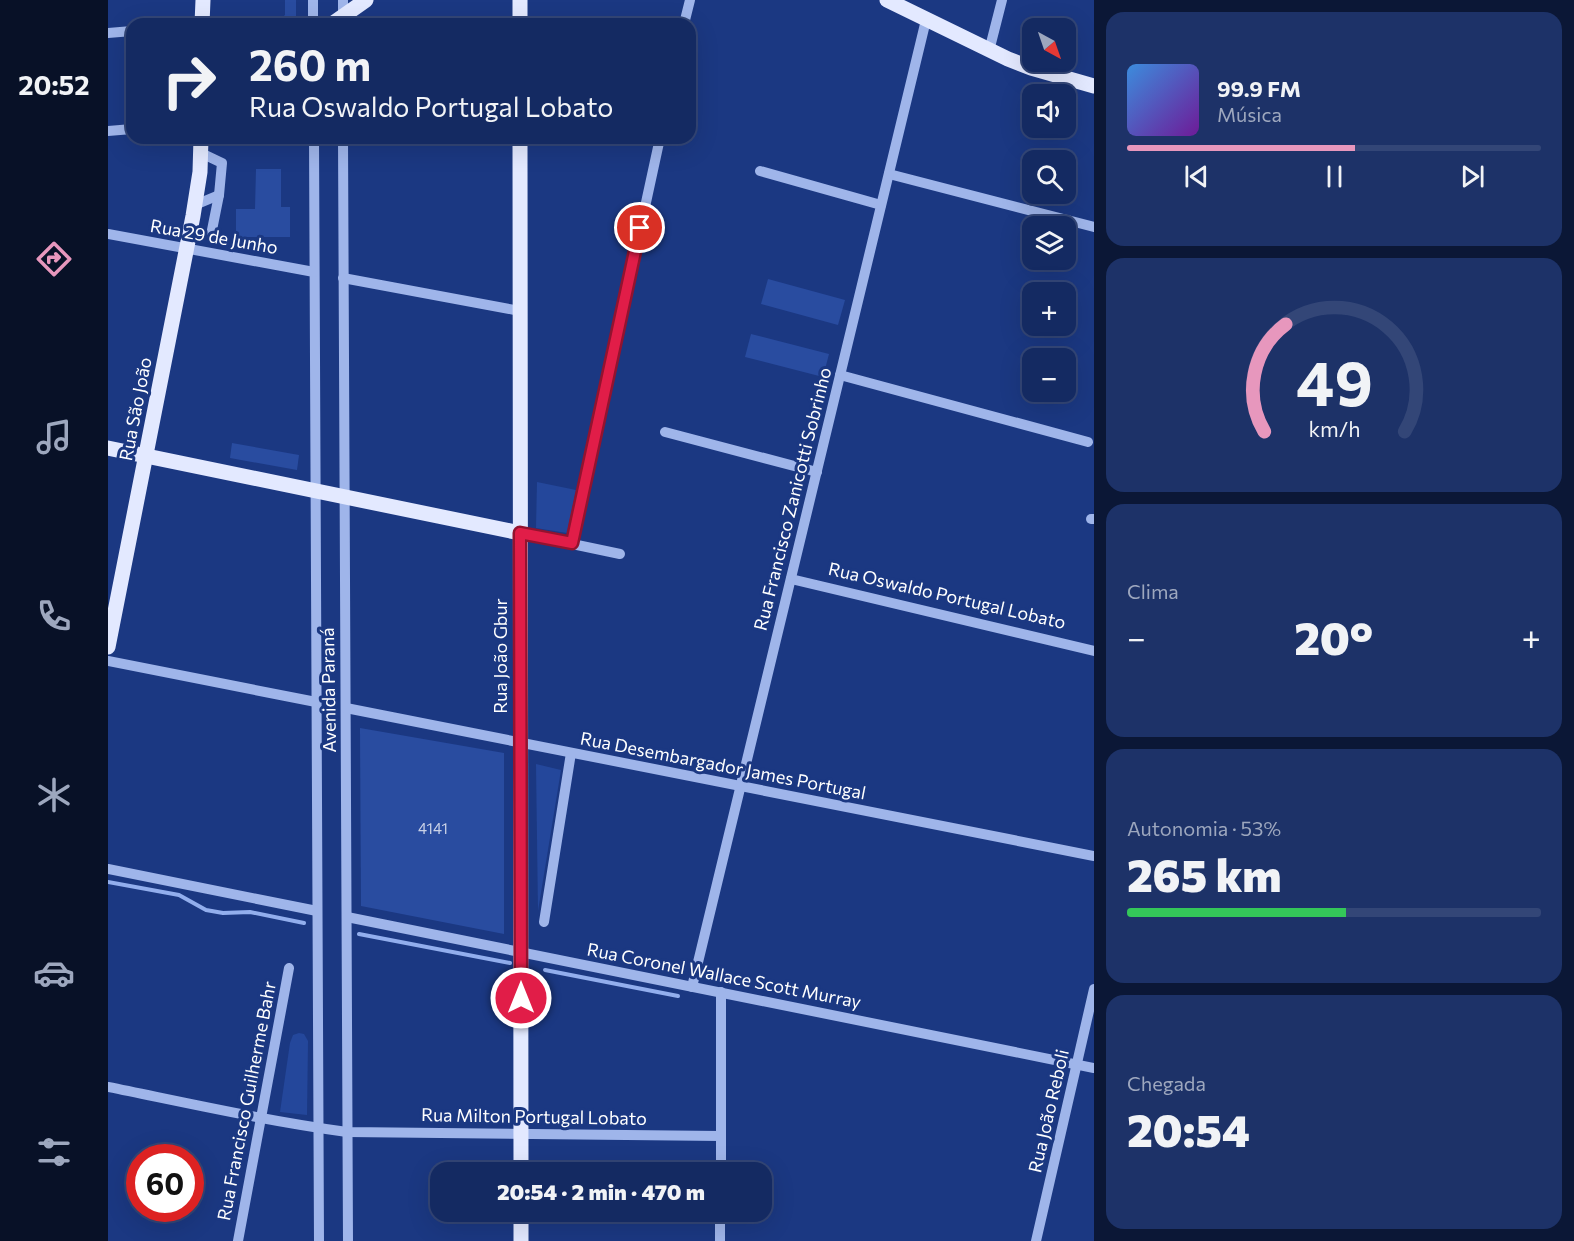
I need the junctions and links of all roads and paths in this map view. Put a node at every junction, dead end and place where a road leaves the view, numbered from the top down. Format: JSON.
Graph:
{"nodes":[{"id":1,"x":202,"y":0,"type":"edge"},
{"id":2,"x":313,"y":0,"type":"edge"},
{"id":3,"x":343,"y":0,"type":"edge"},
{"id":4,"x":366,"y":0,"type":"edge"},
{"id":5,"x":519,"y":0,"type":"edge"},
{"id":6,"x":690,"y":0,"type":"edge"},
{"id":7,"x":887,"y":0,"type":"edge"},
{"id":8,"x":1002,"y":0,"type":"edge"},
{"id":9,"x":202,"y":18,"type":"edge"},
{"id":10,"x":313,"y":18,"type":"edge"},
{"id":11,"x":340,"y":18,"type":"edge"},
{"id":12,"x":344,"y":18,"type":"edge"},
{"id":13,"x":520,"y":18,"type":"edge"},
{"id":14,"x":686,"y":18,"type":"edge"},
{"id":15,"x":926,"y":20,"type":"junction"},
{"id":16,"x":126,"y":32,"type":"edge"},
{"id":17,"x":108,"y":33,"type":"edge"},
{"id":18,"x":989,"y":51,"type":"junction"},
{"id":19,"x":1094,"y":86,"type":"edge"},
{"id":20,"x":126,"y":130,"type":"edge"},
{"id":21,"x":108,"y":131,"type":"edge"},
{"id":22,"x":314,"y":144,"type":"edge"},
{"id":23,"x":342,"y":144,"type":"edge"},
{"id":24,"x":520,"y":144,"type":"edge"},
{"id":25,"x":659,"y":144,"type":"edge"},
{"id":26,"x":201,"y":146,"type":"edge"},
{"id":27,"x":760,"y":171,"type":"dead end"},
{"id":28,"x":889,"y":174,"type":"junction"},
{"id":29,"x":219,"y":195,"type":"junction"},
{"id":30,"x":195,"y":205,"type":"junction"},
{"id":31,"x":881,"y":205,"type":"junction"},
{"id":32,"x":1094,"y":227,"type":"edge"},
{"id":33,"x":108,"y":234,"type":"edge"},
{"id":34,"x":211,"y":235,"type":"dead end"},
{"id":35,"x":187,"y":249,"type":"junction"},
{"id":36,"x":314,"y":272,"type":"junction"},
{"id":37,"x":343,"y":278,"type":"junction"},
{"id":38,"x":520,"y":311,"type":"junction"},
{"id":39,"x":840,"y":375,"type":"junction"},
{"id":40,"x":665,"y":432,"type":"dead end"},
{"id":41,"x":1088,"y":442,"type":"dead end"},
{"id":42,"x":108,"y":448,"type":"edge"},
{"id":43,"x":146,"y":456,"type":"junction"},
{"id":44,"x":817,"y":472,"type":"junction"},
{"id":45,"x":330,"y":494,"type":"junction"},
{"id":46,"x":520,"y":533,"type":"junction"},
{"id":47,"x":572,"y":543,"type":"junction"},
{"id":48,"x":620,"y":554,"type":"dead end"},
{"id":49,"x":791,"y":579,"type":"junction"},
{"id":50,"x":108,"y":647,"type":"edge"},
{"id":51,"x":1094,"y":651,"type":"edge"},
{"id":52,"x":108,"y":661,"type":"edge"},
{"id":53,"x":316,"y":702,"type":"junction"},
{"id":54,"x":346,"y":708,"type":"junction"},
{"id":55,"x":520,"y":742,"type":"junction"},
{"id":56,"x":571,"y":753,"type":"junction"},
{"id":57,"x":741,"y":786,"type":"junction"},
{"id":58,"x":1094,"y":856,"type":"edge"},
{"id":59,"x":108,"y":870,"type":"edge"},
{"id":60,"x":317,"y":911,"type":"junction"},
{"id":61,"x":347,"y":917,"type":"junction"},
{"id":62,"x":544,"y":922,"type":"dead end"},
{"id":63,"x":520,"y":952,"type":"junction"},
{"id":64,"x":289,"y":968,"type":"dead end"},
{"id":65,"x":692,"y":987,"type":"junction"},
{"id":66,"x":1094,"y":989,"type":"edge"},
{"id":67,"x":721,"y":992,"type":"junction"},
{"id":68,"x":1077,"y":1064,"type":"junction"},
{"id":69,"x":1094,"y":1068,"type":"edge"},
{"id":70,"x":108,"y":1087,"type":"edge"},
{"id":71,"x":261,"y":1117,"type":"junction"},
{"id":72,"x":318,"y":1128,"type":"junction"},
{"id":73,"x":347,"y":1132,"type":"junction"},
{"id":74,"x":521,"y":1134,"type":"junction"},
{"id":75,"x":721,"y":1136,"type":"junction"},
{"id":76,"x":521,"y":1162,"type":"edge"},
{"id":77,"x":721,"y":1162,"type":"edge"},
{"id":78,"x":521,"y":1222,"type":"edge"},
{"id":79,"x":720,"y":1222,"type":"edge"},
{"id":80,"x":238,"y":1241,"type":"edge"},
{"id":81,"x":319,"y":1241,"type":"edge"},
{"id":82,"x":348,"y":1241,"type":"edge"},
{"id":83,"x":521,"y":1241,"type":"edge"},
{"id":84,"x":720,"y":1241,"type":"edge"},
{"id":85,"x":1036,"y":1241,"type":"edge"}],
"edges":[{"from":1,"to":9,"type":"main road"},
{"from":2,"to":10,"type":"street"},
{"from":3,"to":11,"type":"street"},
{"from":4,"to":12,"type":"main road"},
{"from":5,"to":13,"type":"main road"},
{"from":6,"to":14,"type":"street"},
{"from":7,"to":15,"type":"main road"},
{"from":8,"to":18,"type":"street"},
{"from":15,"to":18,"type":"main road"},
{"from":15,"to":28,"type":"street","name":"Rua Francisco Zanicotti Sobrinho"},
{"from":16,"to":17,"type":"street"},
{"from":18,"to":19,"type":"main road"},
{"from":20,"to":21,"type":"street"},
{"from":22,"to":36,"type":"street","name":"Avenida Paraná"},
{"from":23,"to":37,"type":"street","name":"Avenida Paraná"},
{"from":24,"to":38,"type":"main road","name":"Rua João Gbur"},
{"from":25,"to":47,"type":"street"},
{"from":26,"to":29,"type":"street"},
{"from":26,"to":30,"type":"main road","name":"Rua São João"},
{"from":27,"to":31,"type":"street"},
{"from":28,"to":31,"type":"street","name":"Rua Francisco Zanicotti Sobrinho"},
{"from":28,"to":32,"type":"street"},
{"from":29,"to":30,"type":"street"},
{"from":29,"to":34,"type":"street"},
{"from":30,"to":35,"type":"main road","name":"Rua São João"},
{"from":31,"to":39,"type":"street","name":"Rua Francisco Zanicotti Sobrinho"},
{"from":33,"to":35,"type":"street","name":"Rua 29 de Junho"},
{"from":35,"to":36,"type":"street","name":"Rua 29 de Junho"},
{"from":35,"to":43,"type":"main road","name":"Rua São João"},
{"from":36,"to":45,"type":"street","name":"Avenida Paraná"},
{"from":37,"to":38,"type":"street"},
{"from":37,"to":45,"type":"street","name":"Avenida Paraná"},
{"from":38,"to":46,"type":"main road","name":"Rua João Gbur"},
{"from":39,"to":41,"type":"street"},
{"from":39,"to":44,"type":"street","name":"Rua Francisco Zanicotti Sobrinho"},
{"from":40,"to":44,"type":"street"},
{"from":42,"to":43,"type":"main road"},
{"from":43,"to":45,"type":"main road"},
{"from":43,"to":50,"type":"main road","name":"Rua São João"},
{"from":44,"to":49,"type":"street","name":"Rua Francisco Zanicotti Sobrinho"},
{"from":45,"to":46,"type":"main road"},
{"from":45,"to":53,"type":"street","name":"Avenida Paraná"},
{"from":45,"to":54,"type":"street","name":"Avenida Paraná"},
{"from":46,"to":47,"type":"street"},
{"from":46,"to":55,"type":"main road","name":"Rua João Gbur"},
{"from":47,"to":48,"type":"street"},
{"from":49,"to":51,"type":"street","name":"Rua Oswaldo Portugal Lobato"},
{"from":49,"to":57,"type":"street","name":"Rua Francisco Zanicotti Sobrinho"},
{"from":52,"to":53,"type":"street"},
{"from":53,"to":60,"type":"street","name":"Avenida Paraná"},
{"from":54,"to":55,"type":"street","name":"Rua Desembargador James Portugal"},
{"from":54,"to":61,"type":"street","name":"Avenida Paraná"},
{"from":55,"to":56,"type":"street","name":"Rua Desembargador James Portugal"},
{"from":55,"to":63,"type":"main road","name":"Rua João Gbur"},
{"from":56,"to":57,"type":"street","name":"Rua Desembargador James Portugal"},
{"from":56,"to":62,"type":"street"},
{"from":57,"to":58,"type":"street","name":"Rua Desembargador James Portugal"},
{"from":57,"to":65,"type":"street","name":"Rua Francisco Zanicotti Sobrinho"},
{"from":59,"to":60,"type":"street"},
{"from":60,"to":72,"type":"street","name":"Avenida Paraná"},
{"from":61,"to":63,"type":"street","name":"Rua Coronel Wallace Scott Murray"},
{"from":61,"to":73,"type":"street","name":"Avenida Paraná"},
{"from":63,"to":65,"type":"street","name":"Rua Coronel Wallace Scott Murray"},
{"from":63,"to":74,"type":"main road","name":"Rua João Gbur"},
{"from":64,"to":71,"type":"street","name":"Rua Francisco Guilherme Bahr"},
{"from":65,"to":67,"type":"street","name":"Rua Coronel Wallace Scott Murray"},
{"from":66,"to":68,"type":"street","name":"Rua João Reboli"},
{"from":67,"to":68,"type":"street","name":"Rua Coronel Wallace Scott Murray"},
{"from":67,"to":75,"type":"street"},
{"from":68,"to":69,"type":"street","name":"Rua Coronel Wallace Scott Murray"},
{"from":68,"to":85,"type":"street","name":"Rua João Reboli"},
{"from":70,"to":71,"type":"street","name":"Rua Milton Portugal Lobato"},
{"from":71,"to":72,"type":"street","name":"Rua Milton Portugal Lobato"},
{"from":71,"to":80,"type":"street","name":"Rua Francisco Guilherme Bahr"},
{"from":72,"to":73,"type":"street","name":"Rua Milton Portugal Lobato"},
{"from":72,"to":81,"type":"street","name":"Avenida Paraná"},
{"from":73,"to":74,"type":"street","name":"Rua Milton Portugal Lobato"},
{"from":73,"to":82,"type":"street","name":"Avenida Paraná"},
{"from":74,"to":75,"type":"street","name":"Rua Milton Portugal Lobato"},
{"from":74,"to":76,"type":"main road","name":"Rua João Gbur"},
{"from":75,"to":77,"type":"street"},
{"from":78,"to":83,"type":"main road"},
{"from":79,"to":84,"type":"street"}]}
